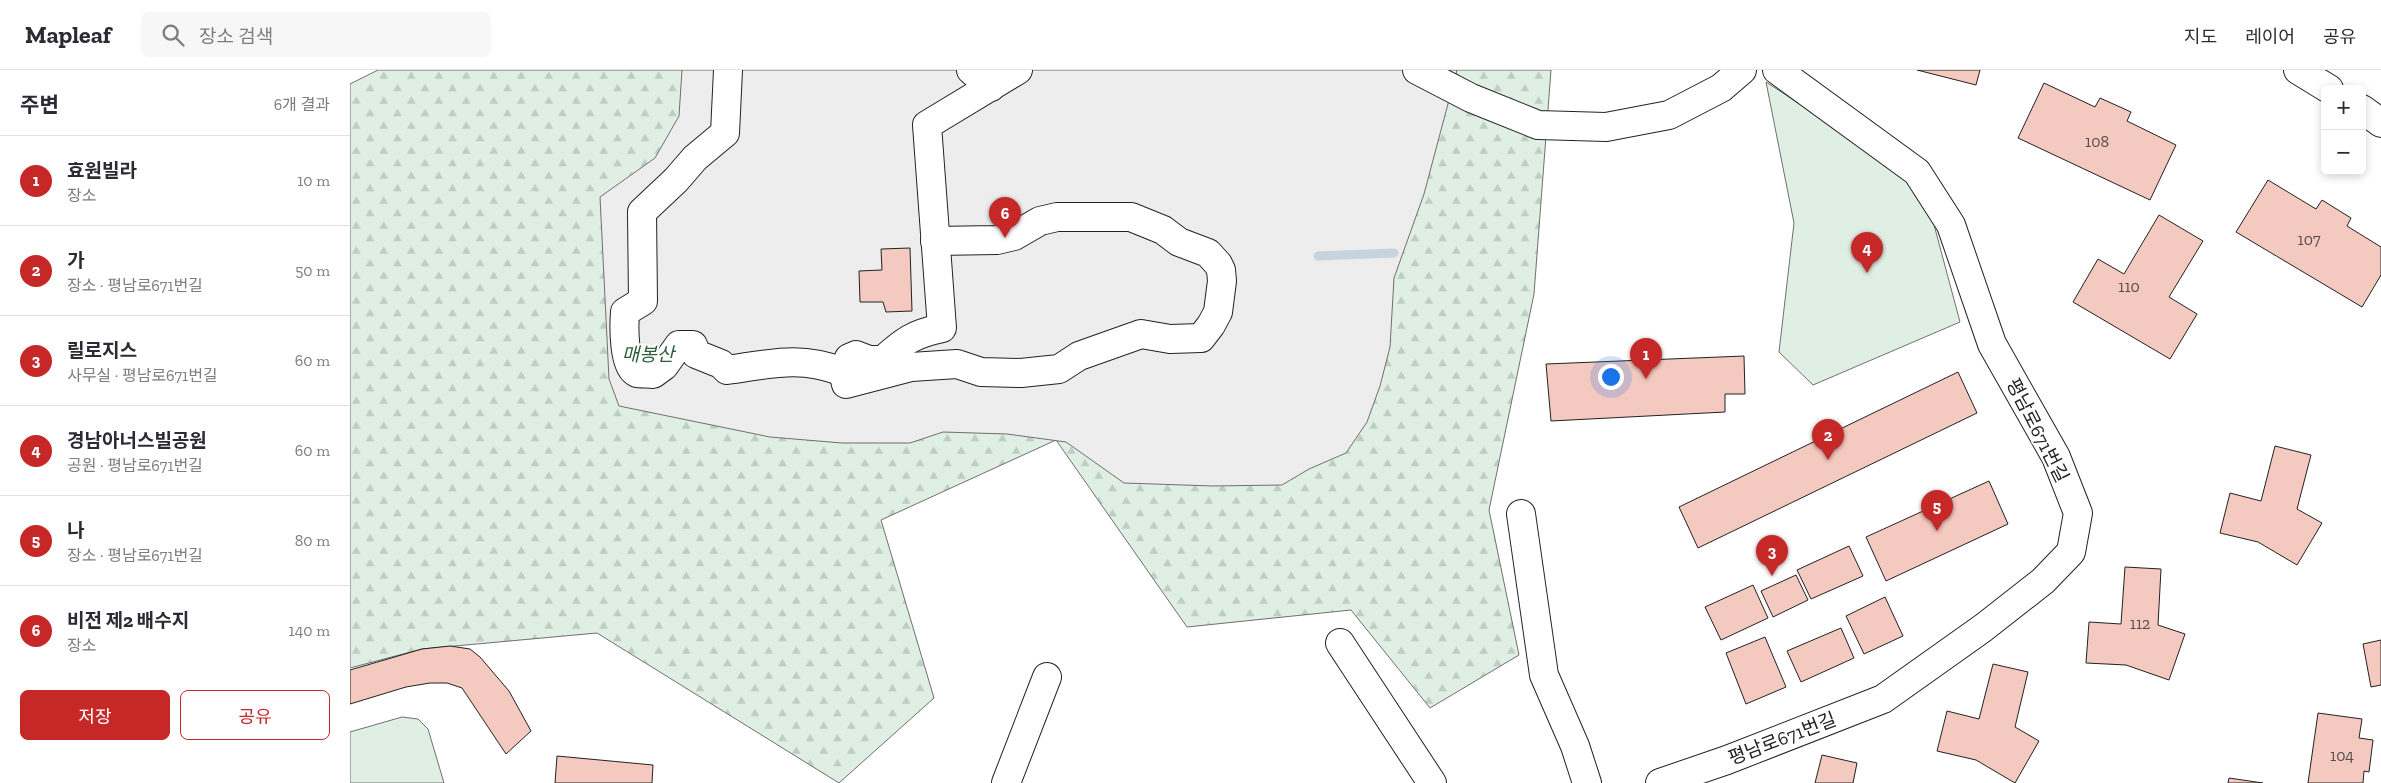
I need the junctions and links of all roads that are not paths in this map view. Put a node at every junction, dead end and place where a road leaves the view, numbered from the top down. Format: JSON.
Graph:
{"nodes":[{"id":1,"x":728,"y":70,"type":"edge"},
{"id":2,"x":1018,"y":70,"type":"edge"},
{"id":3,"x":1417,"y":70,"type":"edge"},
{"id":4,"x":1742,"y":70,"type":"edge"},
{"id":5,"x":1776,"y":70,"type":"edge"},
{"id":6,"x":2298,"y":70,"type":"edge"},
{"id":7,"x":981,"y":78,"type":"edge"},
{"id":8,"x":2322,"y":85,"type":"edge"},
{"id":9,"x":935,"y":241,"type":"junction"},
{"id":10,"x":843,"y":372,"type":"junction"},
{"id":11,"x":1521,"y":514,"type":"dead end"},
{"id":12,"x":1340,"y":643,"type":"dead end"},
{"id":13,"x":1047,"y":677,"type":"dead end"},
{"id":14,"x":1006,"y":783,"type":"edge"},
{"id":15,"x":1432,"y":783,"type":"edge"},
{"id":16,"x":1587,"y":783,"type":"edge"},
{"id":17,"x":1660,"y":783,"type":"edge"}],
"edges":[{"from":1,"to":10,"type":"street"},
{"from":2,"to":7,"type":"street"},
{"from":3,"to":4,"type":"street"},
{"from":5,"to":17,"type":"street","name":"평남로671번길"},
{"from":6,"to":8,"type":"street"},
{"from":7,"to":9,"type":"street"},
{"from":9,"to":10,"type":"street"},
{"from":9,"to":10,"type":"street"},
{"from":11,"to":16,"type":"street"},
{"from":12,"to":15,"type":"street"},
{"from":13,"to":14,"type":"street"}]}
